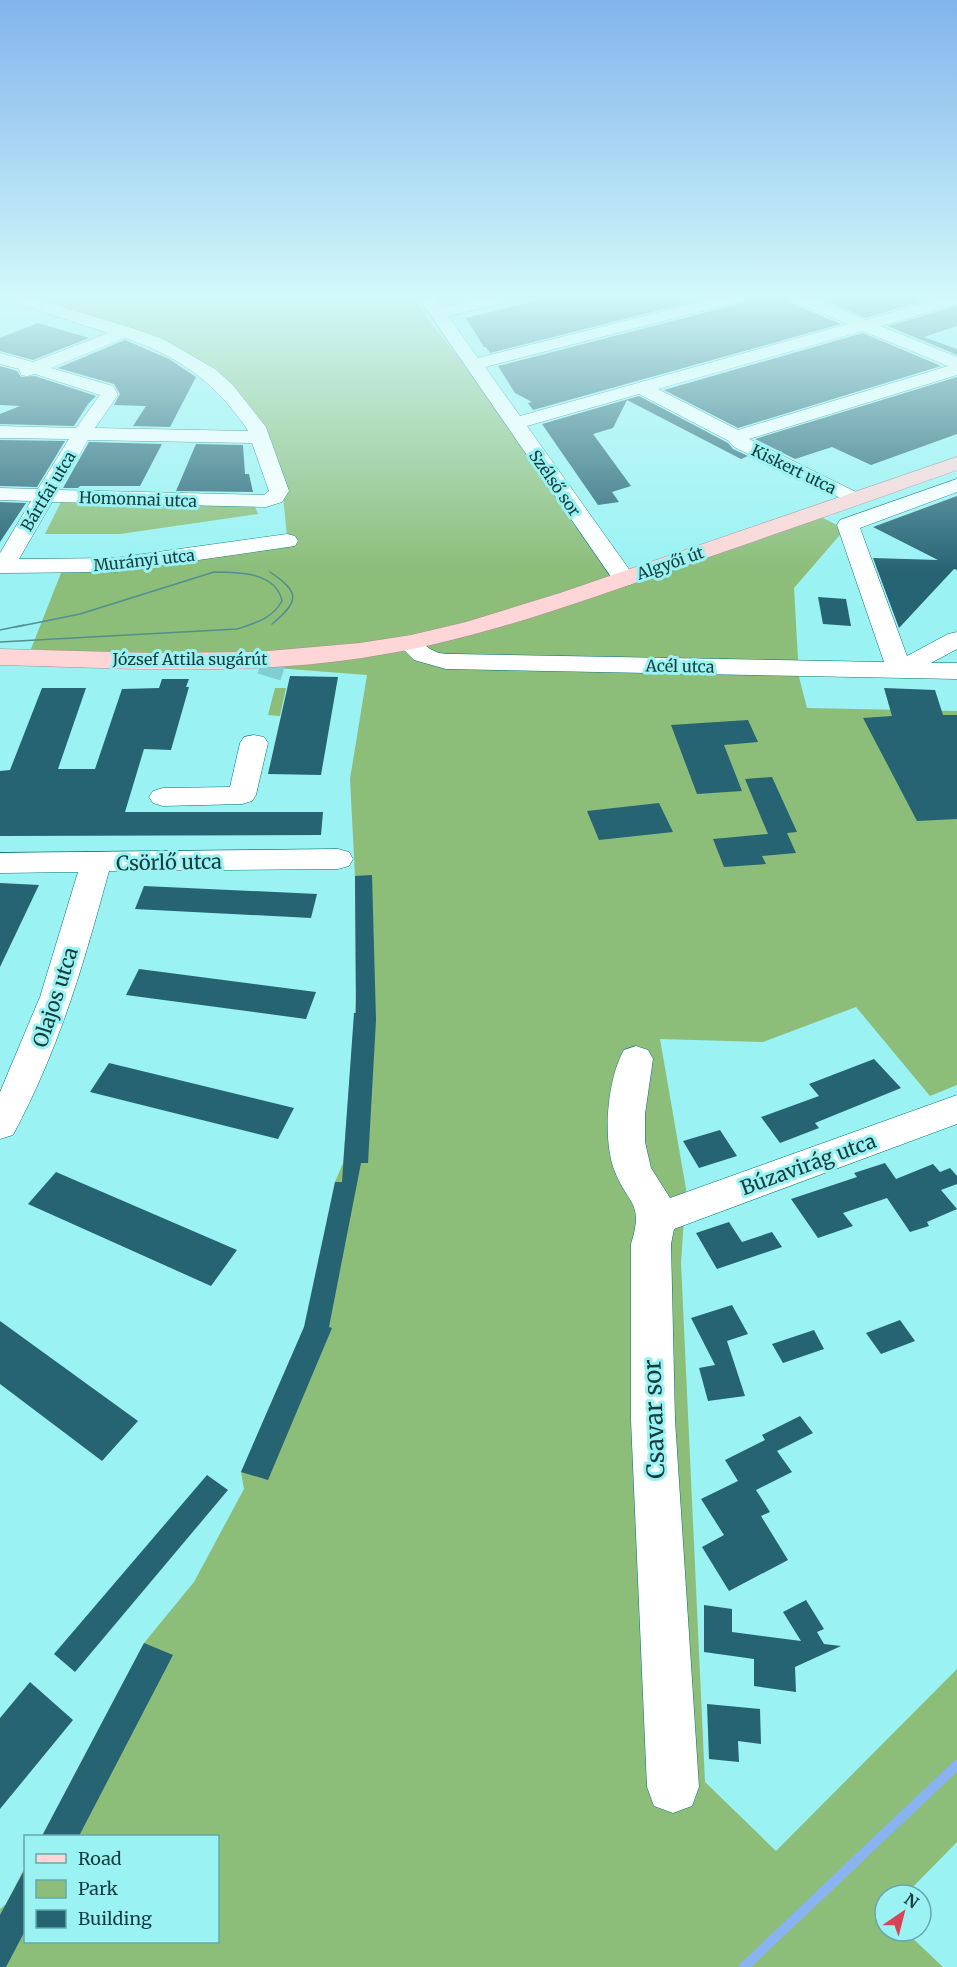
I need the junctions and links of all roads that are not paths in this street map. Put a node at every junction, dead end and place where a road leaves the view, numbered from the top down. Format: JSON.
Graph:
{"nodes":[{"id":1,"x":101,"y":389,"type":"edge"},
{"id":2,"x":226,"y":389,"type":"edge"},
{"id":3,"x":489,"y":389,"type":"edge"},
{"id":4,"x":638,"y":389,"type":"edge"},
{"id":5,"x":643,"y":389,"type":"edge"},
{"id":6,"x":893,"y":389,"type":"edge"},
{"id":7,"x":514,"y":424,"type":"junction"},
{"id":8,"x":0,"y":432,"type":"edge"},
{"id":9,"x":82,"y":433,"type":"junction"},
{"id":10,"x":259,"y":437,"type":"junction"},
{"id":11,"x":736,"y":437,"type":"junction"},
{"id":12,"x":957,"y":463,"type":"edge"},
{"id":13,"x":957,"y":485,"type":"edge"},
{"id":14,"x":0,"y":494,"type":"edge"},
{"id":15,"x":46,"y":496,"type":"junction"},
{"id":16,"x":855,"y":500,"type":"junction"},
{"id":17,"x":287,"y":541,"type":"dead end"},
{"id":18,"x":2,"y":565,"type":"edge"},
{"id":19,"x":624,"y":579,"type":"junction"},
{"id":20,"x":957,"y":639,"type":"edge"},
{"id":21,"x":409,"y":643,"type":"junction"},
{"id":22,"x":379,"y":647,"type":"joint"},
{"id":23,"x":0,"y":657,"type":"edge"},
{"id":24,"x":899,"y":670,"type":"junction"},
{"id":25,"x":957,"y":671,"type":"edge"},
{"id":26,"x":254,"y":743,"type":"dead end"},
{"id":27,"x":163,"y":797,"type":"dead end"},
{"id":28,"x":338,"y":859,"type":"dead end"},
{"id":29,"x":0,"y":863,"type":"edge"},
{"id":30,"x":96,"y":863,"type":"junction"},
{"id":31,"x":636,"y":1059,"type":"dead end"},
{"id":32,"x":957,"y":1109,"type":"edge"},
{"id":33,"x":0,"y":1125,"type":"edge"},
{"id":34,"x":658,"y":1219,"type":"junction"},
{"id":35,"x":673,"y":1787,"type":"dead end"}],
"edges":[{"from":1,"to":9,"type":"street","name":"Bártfai utca"},
{"from":2,"to":10,"type":"street"},
{"from":3,"to":7,"type":"street","name":"Szélső sor"},
{"from":4,"to":7,"type":"street"},
{"from":5,"to":11,"type":"street","name":"Kiskert utca"},
{"from":6,"to":11,"type":"street","name":"Kiskert utca"},
{"from":7,"to":19,"type":"street","name":"Szélső sor"},
{"from":8,"to":9,"type":"street"},
{"from":9,"to":10,"type":"street"},
{"from":9,"to":15,"type":"street","name":"Bártfai utca"},
{"from":10,"to":15,"type":"street","name":"Homonnai utca"},
{"from":11,"to":16,"type":"street","name":"Kiskert utca"},
{"from":12,"to":16,"type":"main road","name":"Algyői út"},
{"from":13,"to":24,"type":"street"},
{"from":14,"to":15,"type":"street","name":"Homonnai utca"},
{"from":15,"to":18,"type":"street","name":"Bártfai utca"},
{"from":16,"to":19,"type":"main road","name":"Algyői út"},
{"from":17,"to":18,"type":"street","name":"Murányi utca"},
{"from":19,"to":21,"type":"main road","name":"Algyői út"},
{"from":20,"to":24,"type":"street"},
{"from":21,"to":22,"type":"main road","name":"Algyői út"},
{"from":21,"to":24,"type":"street","name":"Acél utca"},
{"from":22,"to":23,"type":"main road","name":"József Attila sugárút"},
{"from":24,"to":25,"type":"street","name":"Acél utca"},
{"from":26,"to":27,"type":"street"},
{"from":28,"to":30,"type":"street","name":"Csörlő utca"},
{"from":29,"to":30,"type":"street","name":"Csörlő utca"},
{"from":30,"to":33,"type":"street","name":"Olajos utca"},
{"from":31,"to":34,"type":"street"},
{"from":32,"to":34,"type":"street","name":"Búzavirág utca"},
{"from":34,"to":35,"type":"street","name":"Csavar sor"}]}
